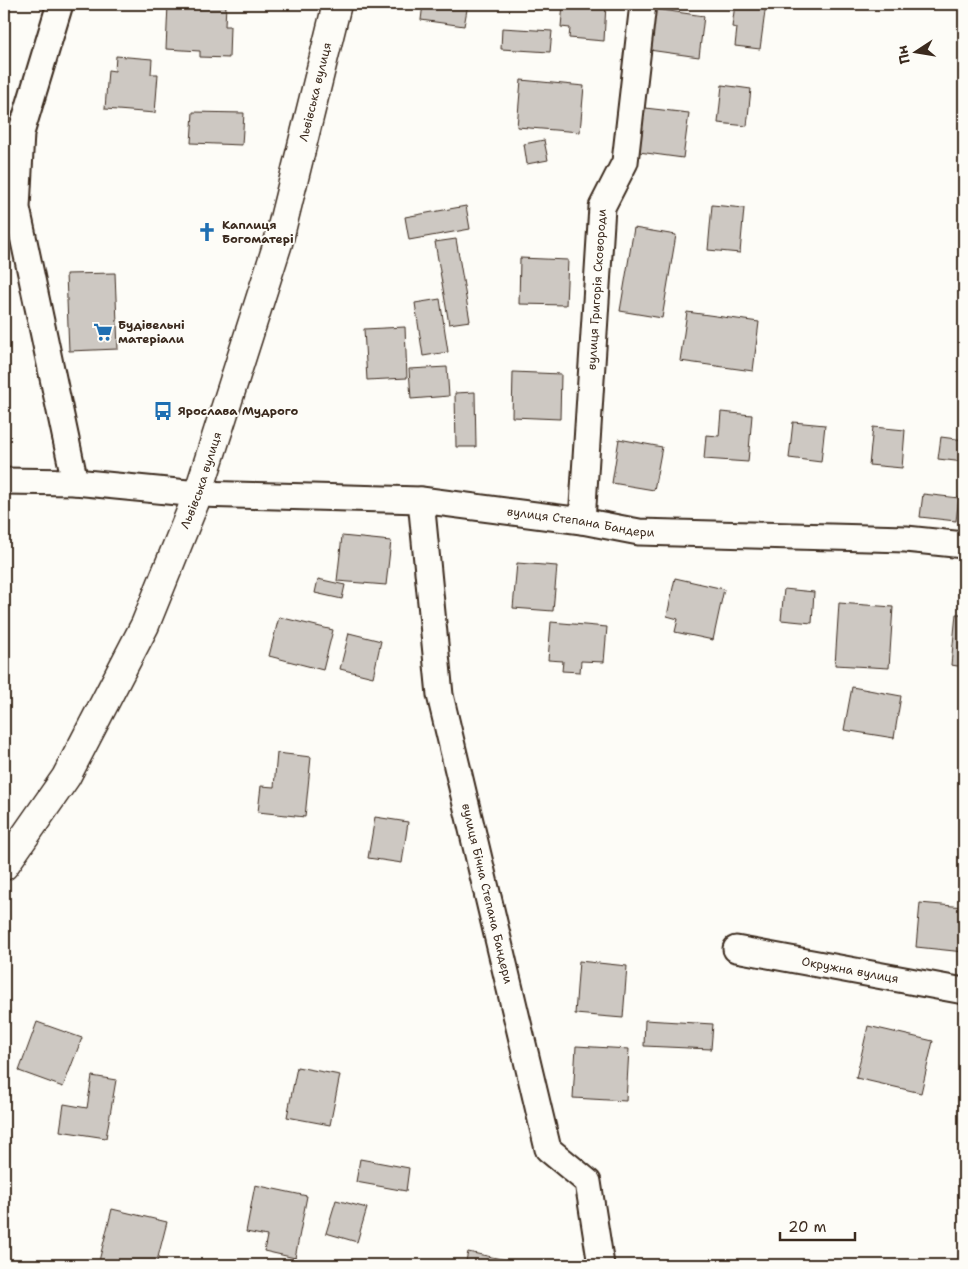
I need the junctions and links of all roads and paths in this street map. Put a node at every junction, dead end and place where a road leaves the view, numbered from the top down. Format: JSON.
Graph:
{"nodes":[{"id":1,"x":60,"y":4,"type":"edge"},
{"id":2,"x":337,"y":4,"type":"edge"},
{"id":3,"x":643,"y":4,"type":"edge"},
{"id":4,"x":4,"y":481,"type":"edge"},
{"id":5,"x":76,"y":482,"type":"junction"},
{"id":6,"x":198,"y":494,"type":"junction"},
{"id":7,"x":421,"y":500,"type":"junction"},
{"id":8,"x":582,"y":521,"type":"junction"},
{"id":9,"x":964,"y":545,"type":"edge"},
{"id":10,"x":4,"y":866,"type":"edge"},
{"id":11,"x":736,"y":949,"type":"dead end"},
{"id":12,"x":964,"y":991,"type":"edge"},
{"id":13,"x":601,"y":1265,"type":"edge"}],
"edges":[{"from":1,"to":5,"type":"street"},
{"from":2,"to":6,"type":"main road","name":"Львівська вулиця"},
{"from":3,"to":8,"type":"street","name":"вулиця Григорія Сковороди"},
{"from":4,"to":5,"type":"street","name":"вулиця Степана Бандери"},
{"from":5,"to":6,"type":"street","name":"вулиця Степана Бандери"},
{"from":6,"to":7,"type":"street","name":"вулиця Степана Бандери"},
{"from":6,"to":10,"type":"main road","name":"Львівська вулиця"},
{"from":7,"to":8,"type":"street","name":"вулиця Степана Бандери"},
{"from":7,"to":13,"type":"street","name":"вулиця Бічна Степана Бандери"},
{"from":8,"to":9,"type":"street","name":"вулиця Степана Бандери"},
{"from":11,"to":12,"type":"street","name":"Окружна вулиця"}]}
